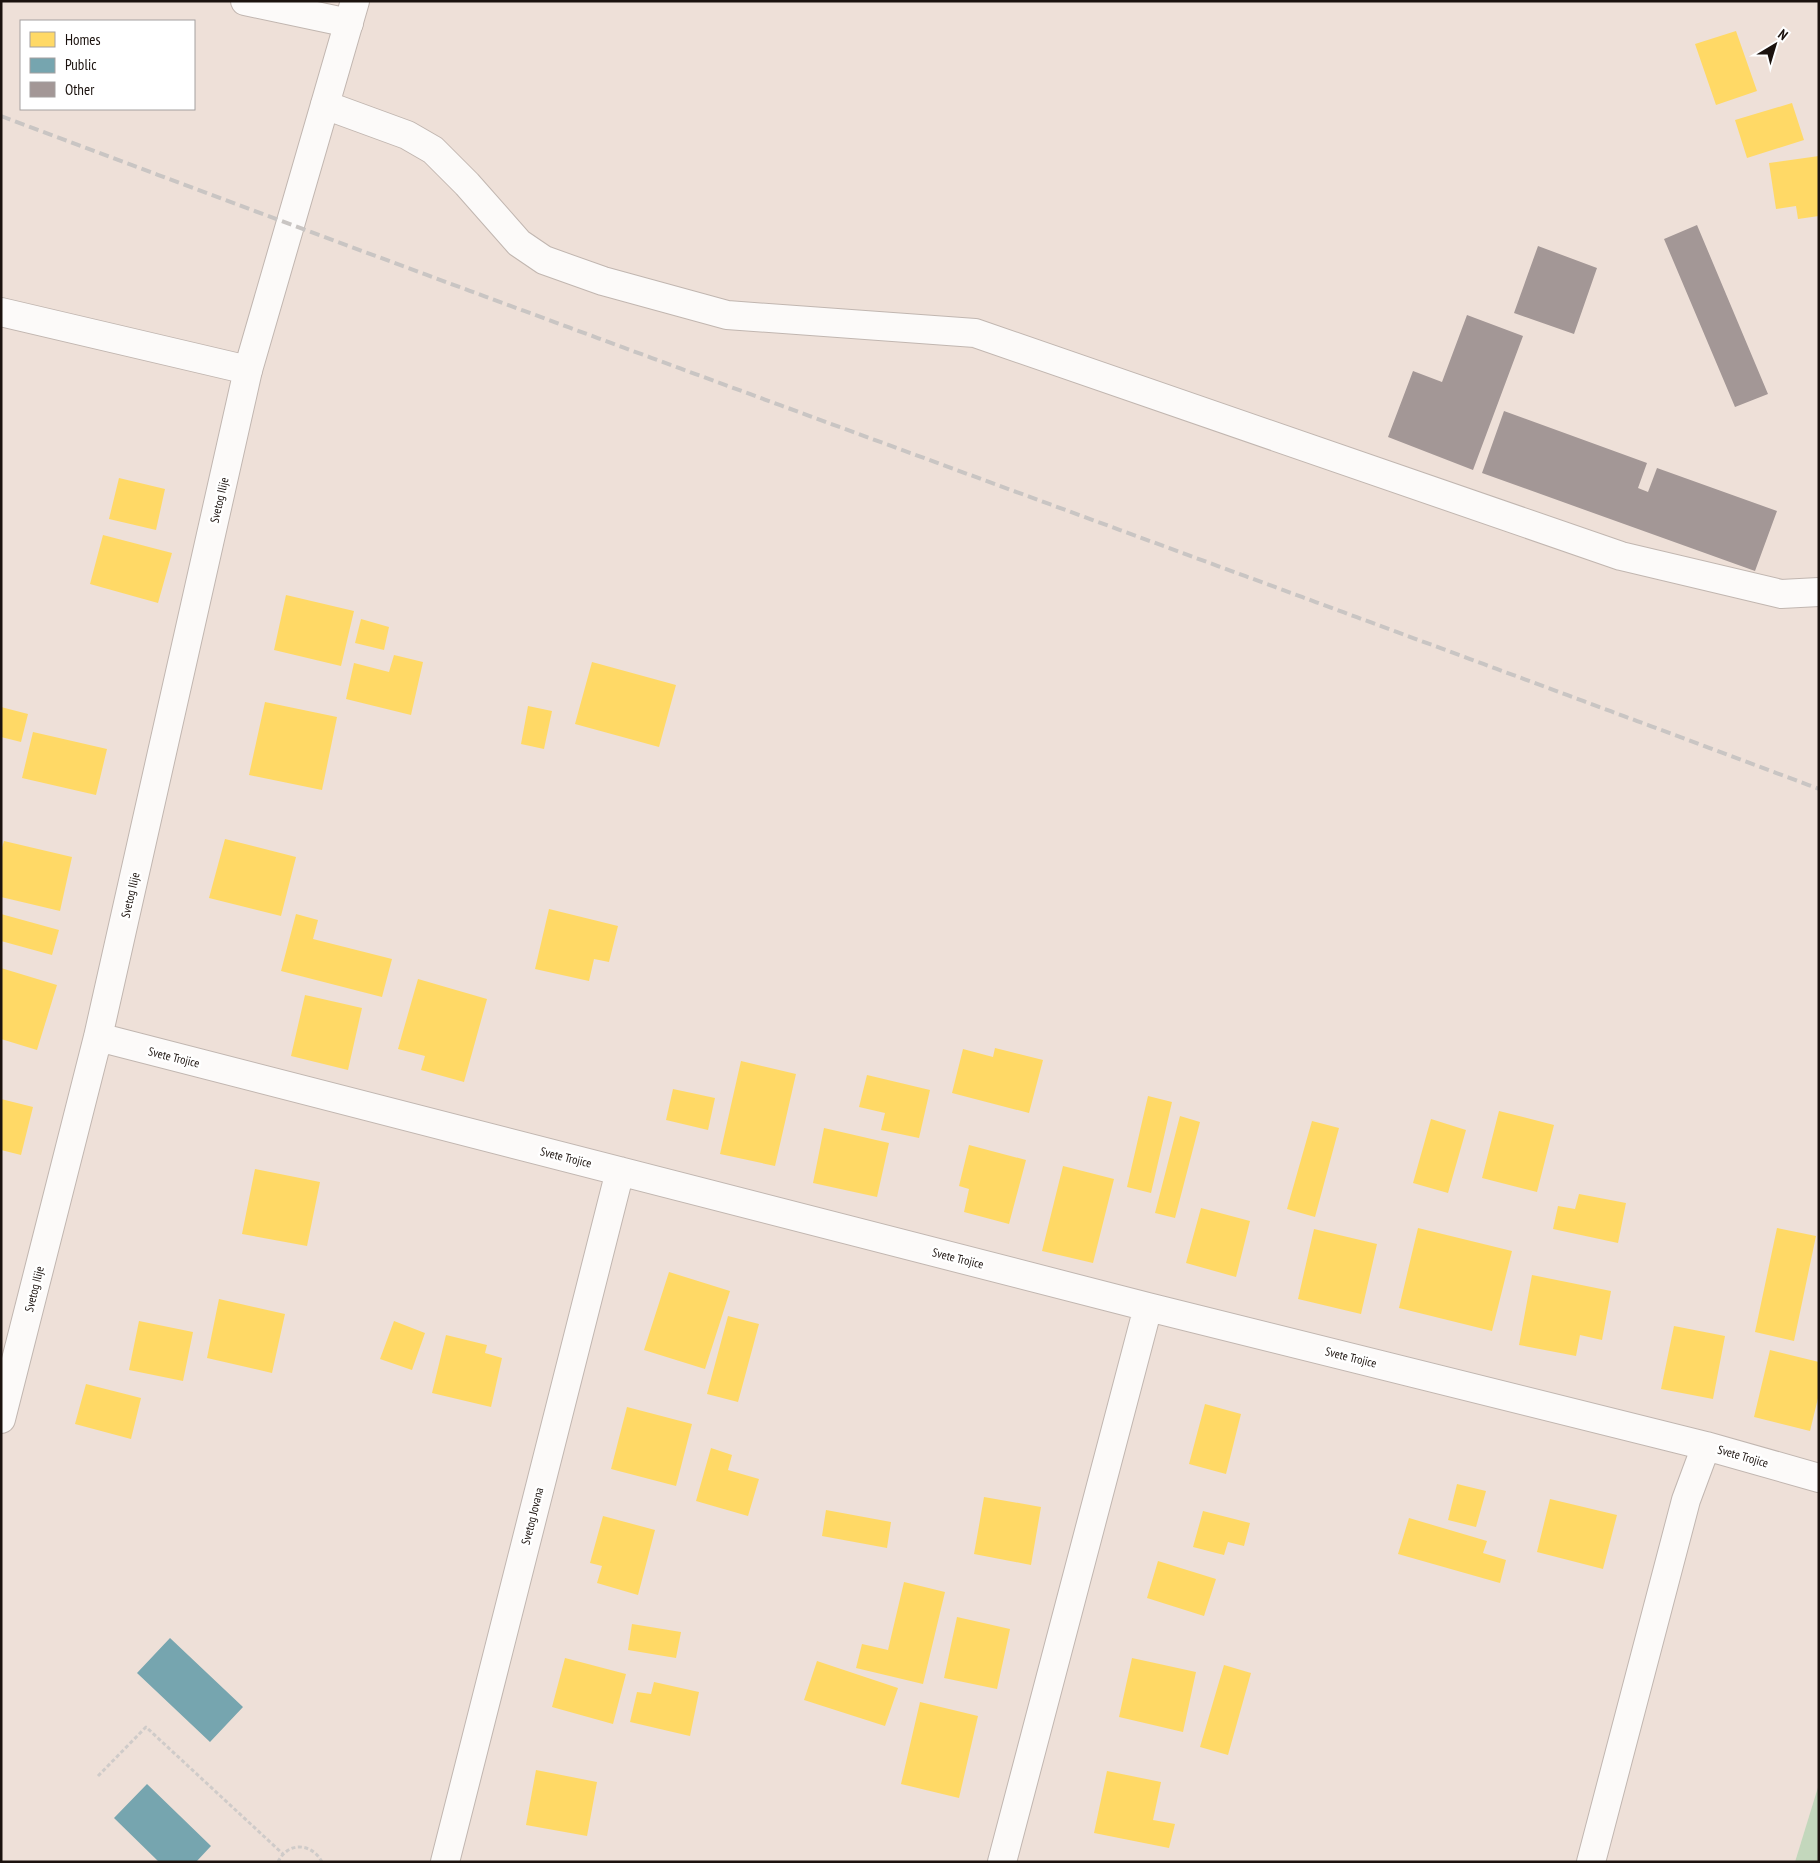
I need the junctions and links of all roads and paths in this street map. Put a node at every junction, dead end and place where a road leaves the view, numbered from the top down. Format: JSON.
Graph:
{"nodes":[{"id":1,"x":245,"y":1,"type":"edge"},
{"id":2,"x":352,"y":12,"type":"edge"},
{"id":3,"x":325,"y":105,"type":"junction"},
{"id":4,"x":1,"y":312,"type":"edge"},
{"id":5,"x":248,"y":370,"type":"junction"},
{"id":6,"x":1819,"y":592,"type":"edge"},
{"id":7,"x":98,"y":1037,"type":"junction"},
{"id":8,"x":620,"y":1171,"type":"junction"},
{"id":9,"x":1148,"y":1307,"type":"junction"},
{"id":10,"x":1,"y":1418,"type":"edge"},
{"id":11,"x":1706,"y":1446,"type":"junction"},
{"id":12,"x":1819,"y":1478,"type":"edge"},
{"id":13,"x":98,"y":1776,"type":"dead end"},
{"id":14,"x":283,"y":1854,"type":"junction"},
{"id":15,"x":278,"y":1862,"type":"edge"},
{"id":16,"x":322,"y":1862,"type":"edge"},
{"id":17,"x":445,"y":1862,"type":"edge"},
{"id":18,"x":1002,"y":1862,"type":"edge"},
{"id":19,"x":1592,"y":1862,"type":"edge"}],
"edges":[{"from":1,"to":2,"type":"street"},
{"from":2,"to":3,"type":"street","name":"Svetog Ilije"},
{"from":3,"to":5,"type":"street","name":"Svetog Ilije"},
{"from":3,"to":6,"type":"street"},
{"from":4,"to":5,"type":"street"},
{"from":5,"to":7,"type":"street","name":"Svetog Ilije"},
{"from":7,"to":8,"type":"street","name":"Svete Trojice"},
{"from":7,"to":10,"type":"street","name":"Svetog Ilije"},
{"from":8,"to":9,"type":"street","name":"Svete Trojice"},
{"from":8,"to":17,"type":"street","name":"Svetog Jovana"},
{"from":9,"to":11,"type":"street","name":"Svete Trojice"},
{"from":9,"to":18,"type":"street"},
{"from":11,"to":12,"type":"street","name":"Svete Trojice"},
{"from":11,"to":19,"type":"street"},
{"from":13,"to":14,"type":"path"},
{"from":14,"to":15,"type":"path"},
{"from":14,"to":16,"type":"path"}]}
